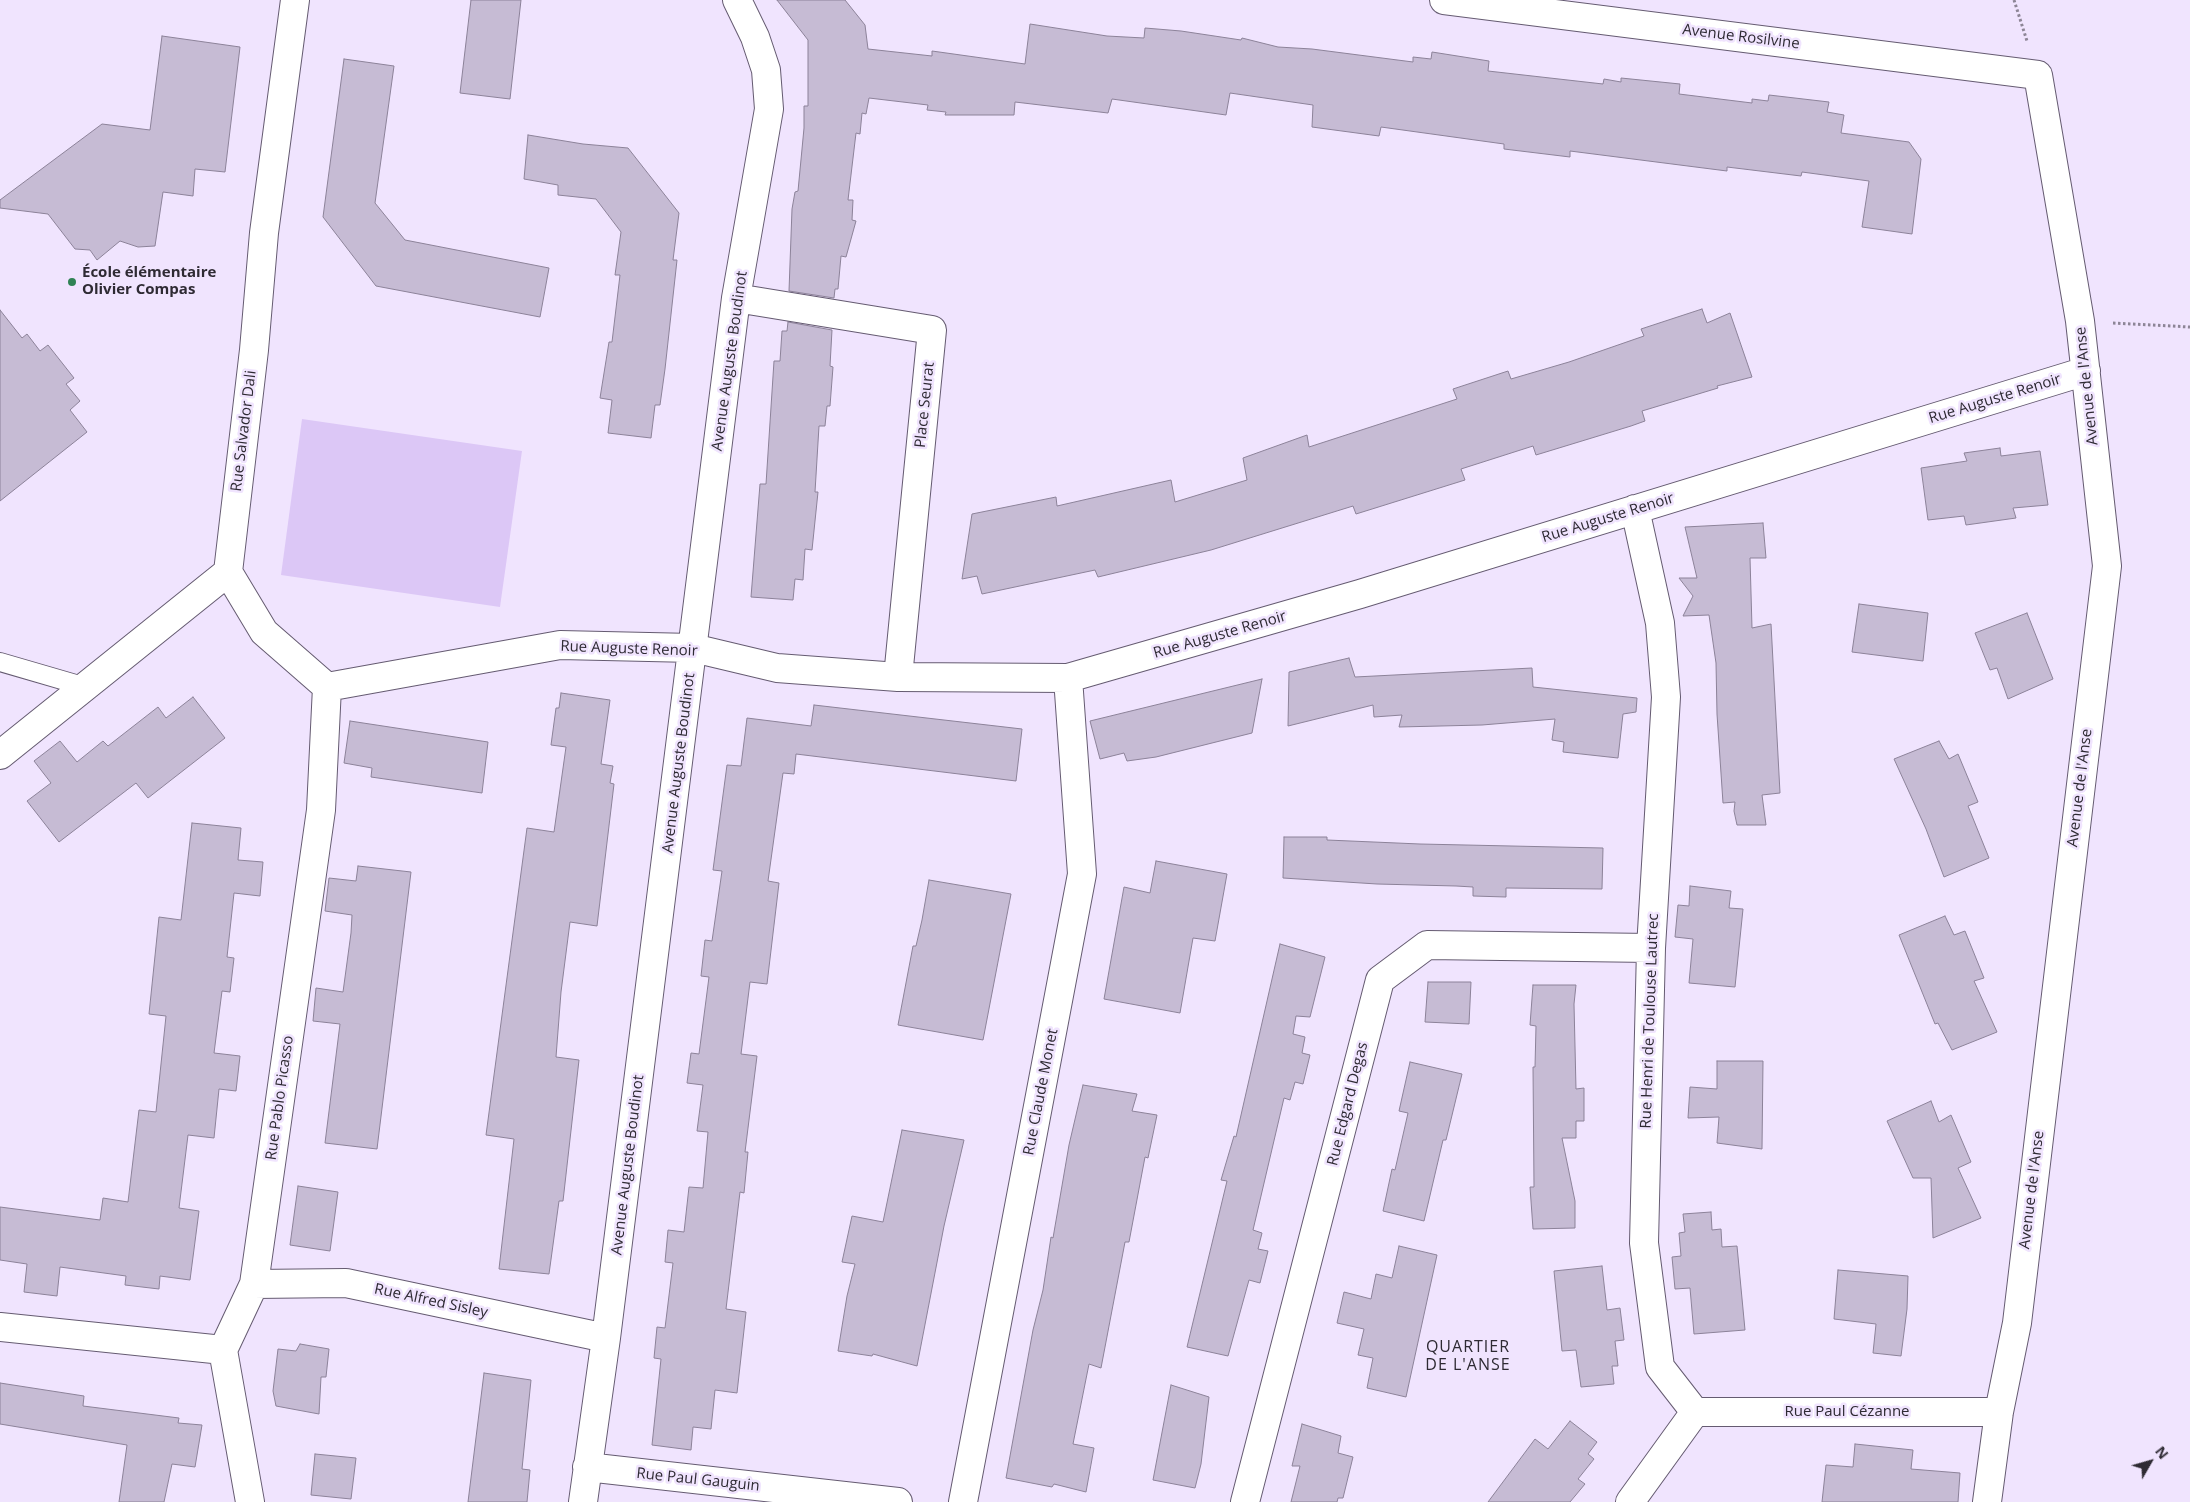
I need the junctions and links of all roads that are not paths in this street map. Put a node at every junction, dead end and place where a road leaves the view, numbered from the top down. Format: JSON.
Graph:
{"nodes":[{"id":1,"x":295,"y":0,"type":"edge"},
{"id":2,"x":736,"y":0,"type":"edge"},
{"id":3,"x":1444,"y":0,"type":"edge"},
{"id":4,"x":2038,"y":75,"type":"joint"},
{"id":5,"x":736,"y":298,"type":"junction"},
{"id":6,"x":2086,"y":371,"type":"junction"},
{"id":7,"x":1635,"y":509,"type":"junction"},
{"id":8,"x":228,"y":572,"type":"junction"},
{"id":9,"x":693,"y":648,"type":"junction"},
{"id":10,"x":0,"y":662,"type":"edge"},
{"id":11,"x":898,"y":677,"type":"junction"},
{"id":12,"x":1068,"y":678,"type":"junction"},
{"id":13,"x":86,"y":687,"type":"junction"},
{"id":14,"x":327,"y":687,"type":"junction"},
{"id":15,"x":0,"y":755,"type":"edge"},
{"id":16,"x":1651,"y":948,"type":"junction"},
{"id":17,"x":254,"y":1284,"type":"junction"},
{"id":18,"x":0,"y":1326,"type":"edge"},
{"id":19,"x":606,"y":1338,"type":"junction"},
{"id":20,"x":223,"y":1350,"type":"junction"},
{"id":21,"x":1695,"y":1412,"type":"junction"},
{"id":22,"x":1999,"y":1412,"type":"junction"},
{"id":23,"x":588,"y":1467,"type":"junction"},
{"id":24,"x":250,"y":1502,"type":"edge"},
{"id":25,"x":583,"y":1502,"type":"edge"},
{"id":26,"x":898,"y":1502,"type":"edge"},
{"id":27,"x":963,"y":1502,"type":"edge"},
{"id":28,"x":1246,"y":1502,"type":"edge"},
{"id":29,"x":1630,"y":1502,"type":"edge"},
{"id":30,"x":1987,"y":1502,"type":"edge"}],
"edges":[{"from":1,"to":8,"type":"street","name":"Rue Salvador Dali"},
{"from":2,"to":5,"type":"street","name":"Avenue Auguste Boudinot"},
{"from":3,"to":4,"type":"street","name":"Avenue Rosilvine"},
{"from":4,"to":6,"type":"street","name":"Avenue de l'Anse"},
{"from":5,"to":9,"type":"street","name":"Avenue Auguste Boudinot"},
{"from":5,"to":11,"type":"street","name":"Place Seurat"},
{"from":6,"to":7,"type":"street","name":"Rue Auguste Renoir"},
{"from":6,"to":22,"type":"street","name":"Avenue de l'Anse"},
{"from":7,"to":12,"type":"street","name":"Rue Auguste Renoir"},
{"from":7,"to":16,"type":"street","name":"Rue Henri de Toulouse Lautrec"},
{"from":8,"to":13,"type":"street"},
{"from":8,"to":14,"type":"street"},
{"from":9,"to":11,"type":"street","name":"Rue Auguste Renoir"},
{"from":9,"to":14,"type":"street","name":"Rue Auguste Renoir"},
{"from":9,"to":19,"type":"street","name":"Avenue Auguste Boudinot"},
{"from":10,"to":13,"type":"lane"},
{"from":11,"to":12,"type":"street","name":"Rue Auguste Renoir"},
{"from":12,"to":27,"type":"street","name":"Rue Claude Monet"},
{"from":13,"to":15,"type":"street"},
{"from":14,"to":17,"type":"street","name":"Rue Pablo Picasso"},
{"from":16,"to":21,"type":"street","name":"Rue Henri de Toulouse Lautrec"},
{"from":16,"to":28,"type":"street","name":"Rue Edgard Degas"},
{"from":17,"to":19,"type":"street","name":"Rue Alfred Sisley"},
{"from":17,"to":20,"type":"street","name":"Rue Pablo Picasso"},
{"from":18,"to":20,"type":"street"},
{"from":19,"to":23,"type":"street","name":"Avenue Auguste Boudinot"},
{"from":20,"to":24,"type":"street"},
{"from":21,"to":22,"type":"street","name":"Rue Paul Cézanne"},
{"from":21,"to":29,"type":"street"},
{"from":22,"to":30,"type":"street","name":"Avenue de l'Anse"},
{"from":23,"to":25,"type":"street","name":"Avenue Auguste Boudinot"},
{"from":23,"to":26,"type":"street","name":"Rue Paul Gauguin"}]}
